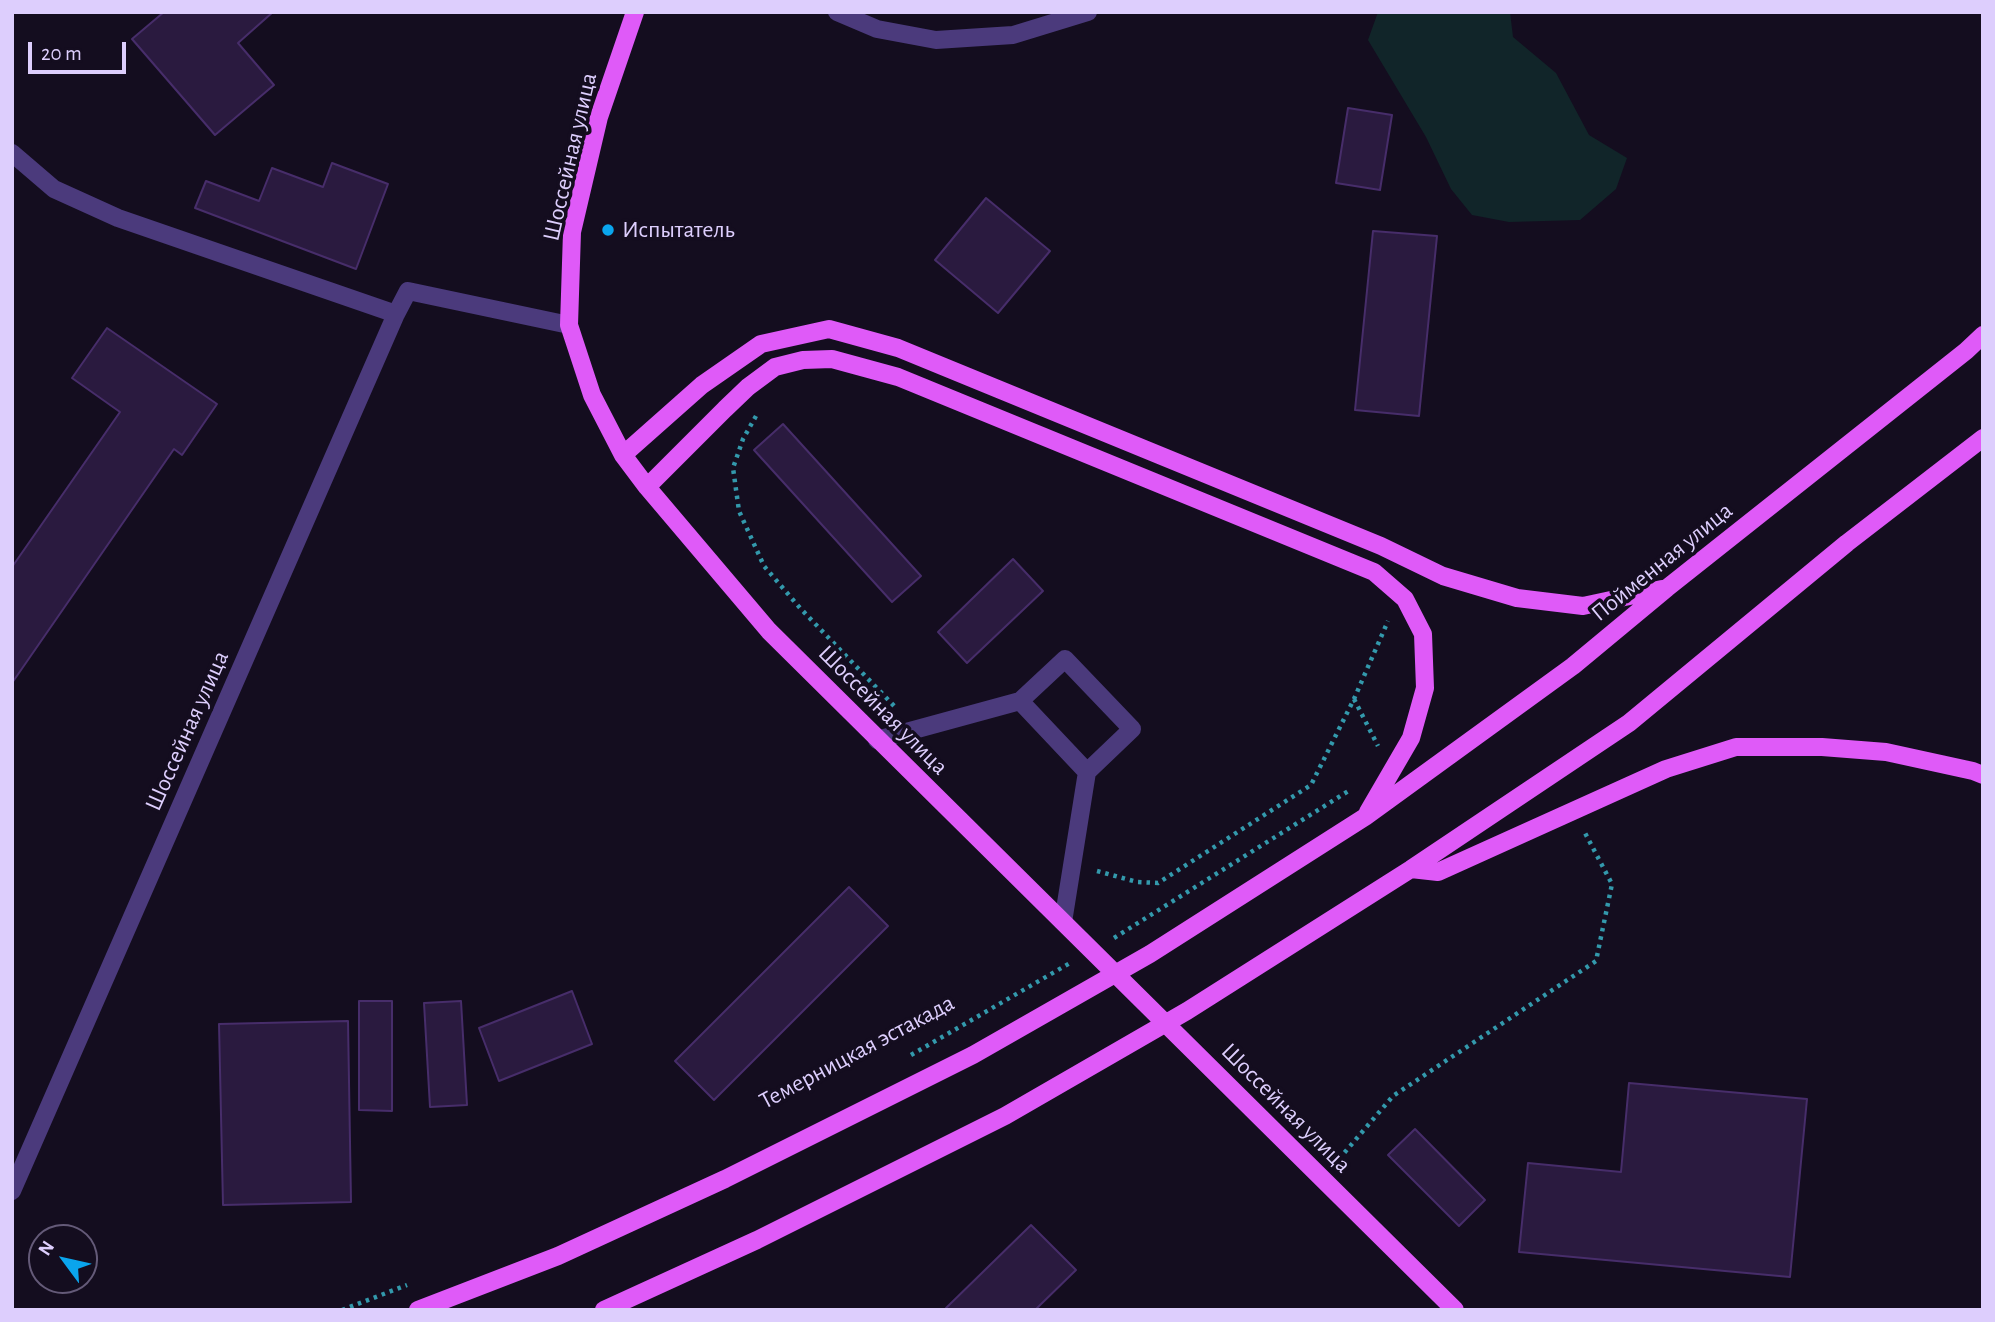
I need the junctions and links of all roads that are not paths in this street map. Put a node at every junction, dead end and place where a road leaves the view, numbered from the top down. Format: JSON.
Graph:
{"nodes":[{"id":1,"x":635,"y":12,"type":"edge"},
{"id":2,"x":837,"y":12,"type":"edge"},
{"id":3,"x":1088,"y":12,"type":"edge"},
{"id":4,"x":12,"y":153,"type":"edge"},
{"id":5,"x":396,"y":314,"type":"junction"},
{"id":6,"x":569,"y":326,"type":"junction"},
{"id":7,"x":1983,"y":335,"type":"edge"},
{"id":8,"x":1983,"y":438,"type":"edge"},
{"id":9,"x":623,"y":455,"type":"junction"},
{"id":10,"x":647,"y":487,"type":"junction"},
{"id":11,"x":1667,"y":588,"type":"junction"},
{"id":12,"x":1020,"y":701,"type":"junction"},
{"id":13,"x":877,"y":740,"type":"junction"},
{"id":14,"x":1087,"y":772,"type":"junction"},
{"id":15,"x":1983,"y":775,"type":"edge"},
{"id":16,"x":1365,"y":817,"type":"junction"},
{"id":17,"x":1405,"y":873,"type":"junction"},
{"id":18,"x":1063,"y":922,"type":"junction"},
{"id":19,"x":12,"y":1191,"type":"edge"},
{"id":20,"x":418,"y":1310,"type":"edge"},
{"id":21,"x":604,"y":1310,"type":"edge"},
{"id":22,"x":1455,"y":1310,"type":"edge"}],
"edges":[{"from":1,"to":6,"type":"main road","name":"Шоссейная улица"},
{"from":2,"to":3,"type":"street"},
{"from":4,"to":5,"type":"street"},
{"from":5,"to":6,"type":"street","name":"Шоссейная улица"},
{"from":5,"to":19,"type":"street","name":"Шоссейная улица"},
{"from":6,"to":9,"type":"main road","name":"Шоссейная улица"},
{"from":7,"to":11,"type":"main road","name":"Пойменная улица"},
{"from":8,"to":17,"type":"main road"},
{"from":9,"to":10,"type":"main road","name":"Шоссейная улица"},
{"from":9,"to":11,"type":"main road"},
{"from":10,"to":13,"type":"main road","name":"Шоссейная улица"},
{"from":10,"to":16,"type":"main road"},
{"from":11,"to":16,"type":"main road","name":"Пойменная улица"},
{"from":12,"to":13,"type":"street"},
{"from":12,"to":14,"type":"street"},
{"from":12,"to":14,"type":"street"},
{"from":13,"to":18,"type":"main road","name":"Шоссейная улица"},
{"from":14,"to":18,"type":"street"},
{"from":15,"to":17,"type":"main road"},
{"from":16,"to":20,"type":"main road"},
{"from":17,"to":21,"type":"main road"},
{"from":18,"to":22,"type":"main road","name":"Шоссейная улица"}]}
